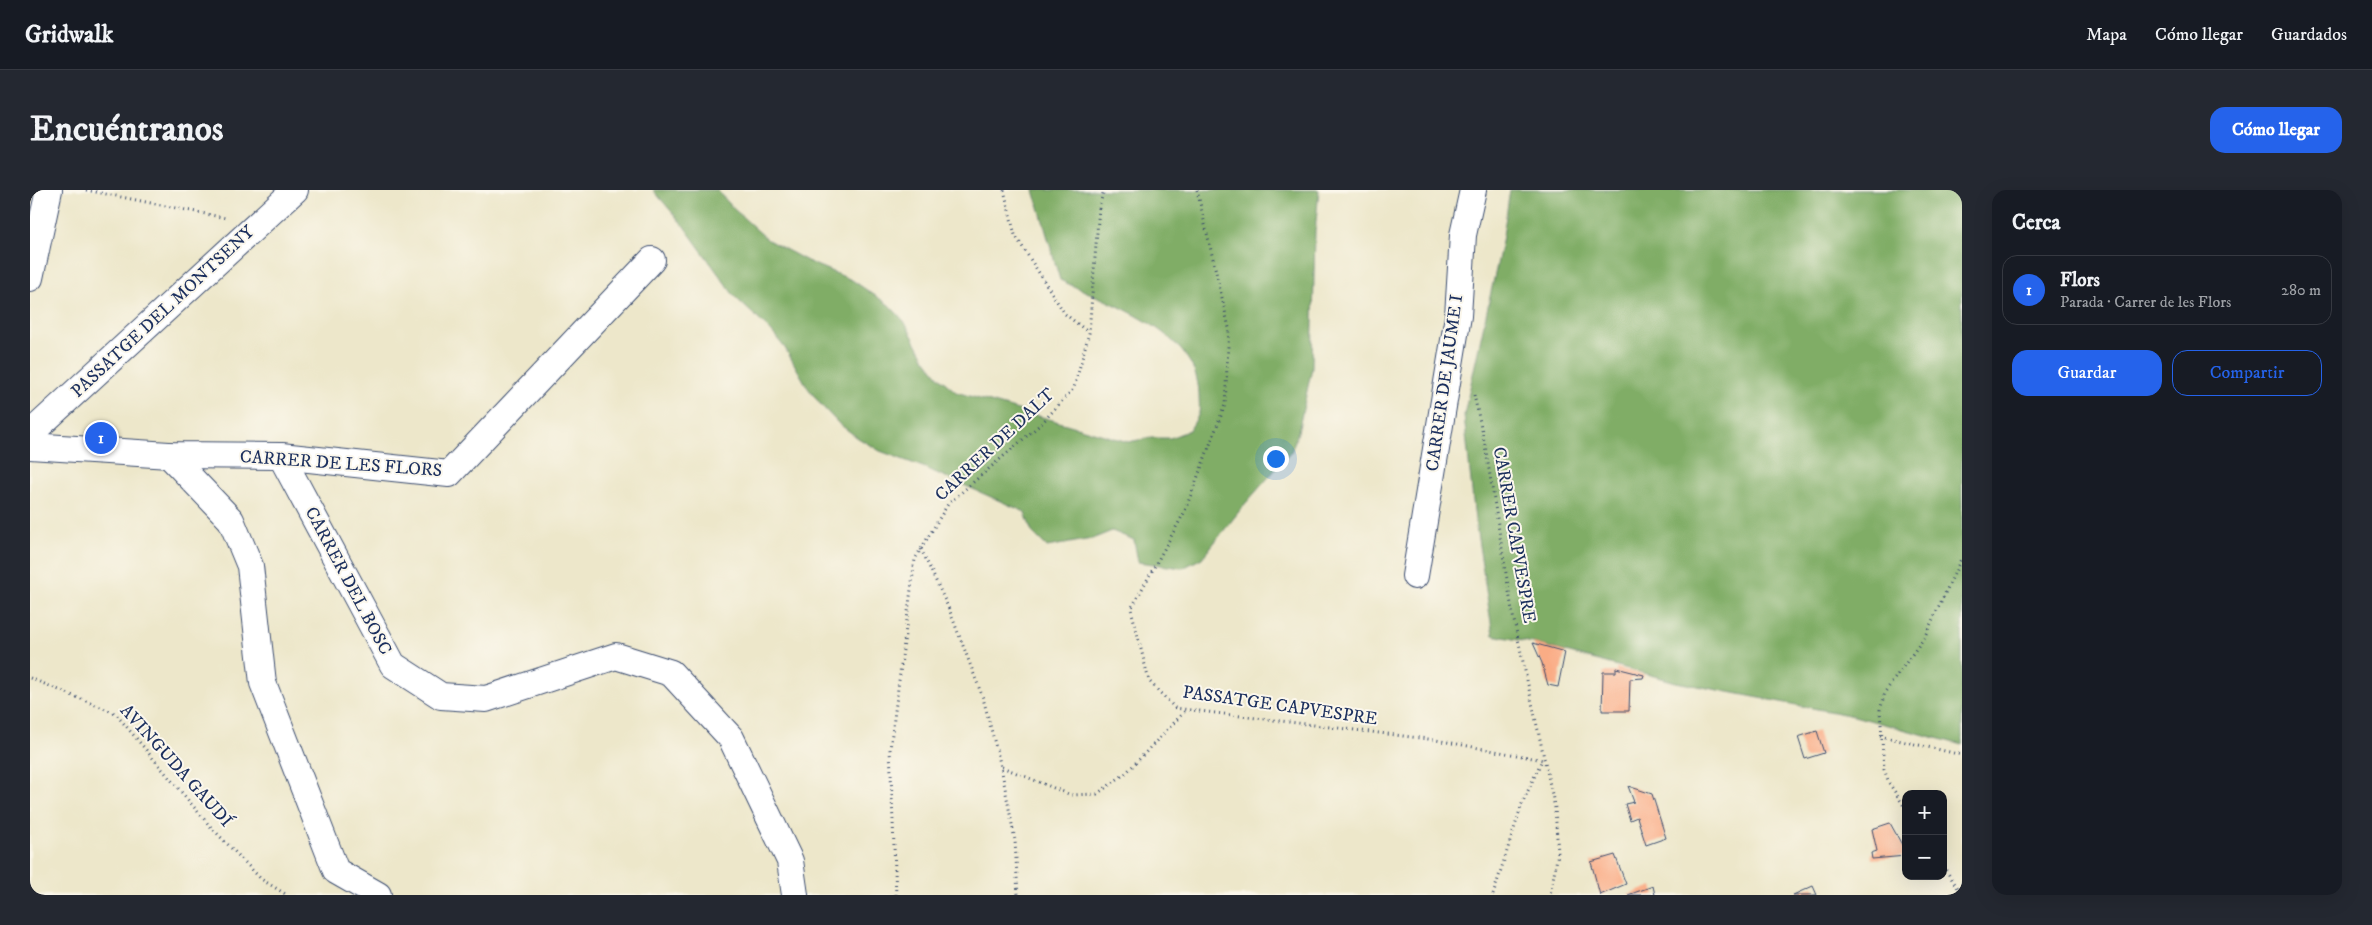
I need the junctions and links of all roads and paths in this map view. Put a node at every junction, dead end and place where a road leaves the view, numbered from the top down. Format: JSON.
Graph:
{"nodes":[{"id":1,"x":49,"y":190,"type":"edge"},
{"id":2,"x":86,"y":190,"type":"edge"},
{"id":3,"x":295,"y":190,"type":"edge"},
{"id":4,"x":1004,"y":190,"type":"edge"},
{"id":5,"x":1104,"y":190,"type":"edge"},
{"id":6,"x":1197,"y":190,"type":"edge"},
{"id":7,"x":1473,"y":190,"type":"edge"},
{"id":8,"x":258,"y":224,"type":"junction"},
{"id":9,"x":652,"y":260,"type":"dead end"},
{"id":10,"x":30,"y":278,"type":"edge"},
{"id":11,"x":1088,"y":333,"type":"junction"},
{"id":12,"x":1473,"y":390,"type":"dead end"},
{"id":13,"x":30,"y":434,"type":"edge"},
{"id":14,"x":30,"y":446,"type":"edge"},
{"id":15,"x":169,"y":455,"type":"junction"},
{"id":16,"x":280,"y":456,"type":"junction"},
{"id":17,"x":921,"y":549,"type":"junction"},
{"id":18,"x":1962,"y":556,"type":"edge"},
{"id":19,"x":1415,"y":576,"type":"dead end"},
{"id":20,"x":30,"y":678,"type":"edge"},
{"id":21,"x":1186,"y":710,"type":"junction"},
{"id":22,"x":1880,"y":736,"type":"junction"},
{"id":23,"x":1962,"y":755,"type":"edge"},
{"id":24,"x":1543,"y":760,"type":"junction"},
{"id":25,"x":1001,"y":767,"type":"junction"},
{"id":26,"x":1902,"y":803,"type":"edge"},
{"id":27,"x":1947,"y":872,"type":"edge"},
{"id":28,"x":1962,"y":894,"type":"edge"},
{"id":29,"x":287,"y":895,"type":"edge"},
{"id":30,"x":378,"y":895,"type":"edge"},
{"id":31,"x":795,"y":895,"type":"edge"},
{"id":32,"x":896,"y":895,"type":"edge"},
{"id":33,"x":1018,"y":895,"type":"edge"},
{"id":34,"x":1493,"y":895,"type":"edge"},
{"id":35,"x":1550,"y":895,"type":"edge"}],
"edges":[{"from":1,"to":10,"type":"street"},
{"from":2,"to":8,"type":"path"},
{"from":3,"to":8,"type":"street","name":"PASSATGE DEL MONTSENY"},
{"from":4,"to":11,"type":"path"},
{"from":5,"to":11,"type":"path","name":"CARRER DE DALT"},
{"from":6,"to":21,"type":"path","name":"PASSATGE CAPVESPRE"},
{"from":7,"to":19,"type":"street","name":"CARRER DE JAUME I"},
{"from":8,"to":13,"type":"street","name":"PASSATGE DEL MONTSENY"},
{"from":9,"to":16,"type":"street","name":"CARRER DE LES FLORS"},
{"from":11,"to":17,"type":"path","name":"CARRER DE DALT"},
{"from":12,"to":24,"type":"path","name":"CARRER CAPVESPRE"},
{"from":14,"to":15,"type":"street","name":"CARRER DE LES FLORS"},
{"from":15,"to":16,"type":"street","name":"CARRER DE LES FLORS"},
{"from":15,"to":30,"type":"street"},
{"from":16,"to":31,"type":"street","name":"CARRER DEL BOSC"},
{"from":17,"to":25,"type":"path"},
{"from":17,"to":32,"type":"path","name":"CARRER DE DALT"},
{"from":18,"to":22,"type":"path"},
{"from":20,"to":29,"type":"path","name":"AVINGUDA GAUDÍ"},
{"from":21,"to":24,"type":"path","name":"PASSATGE CAPVESPRE"},
{"from":21,"to":25,"type":"path"},
{"from":22,"to":23,"type":"path"},
{"from":22,"to":26,"type":"path"},
{"from":24,"to":34,"type":"path"},
{"from":24,"to":35,"type":"path","name":"CARRER CAPVESPRE"},
{"from":25,"to":33,"type":"path"},
{"from":27,"to":28,"type":"path"}]}
